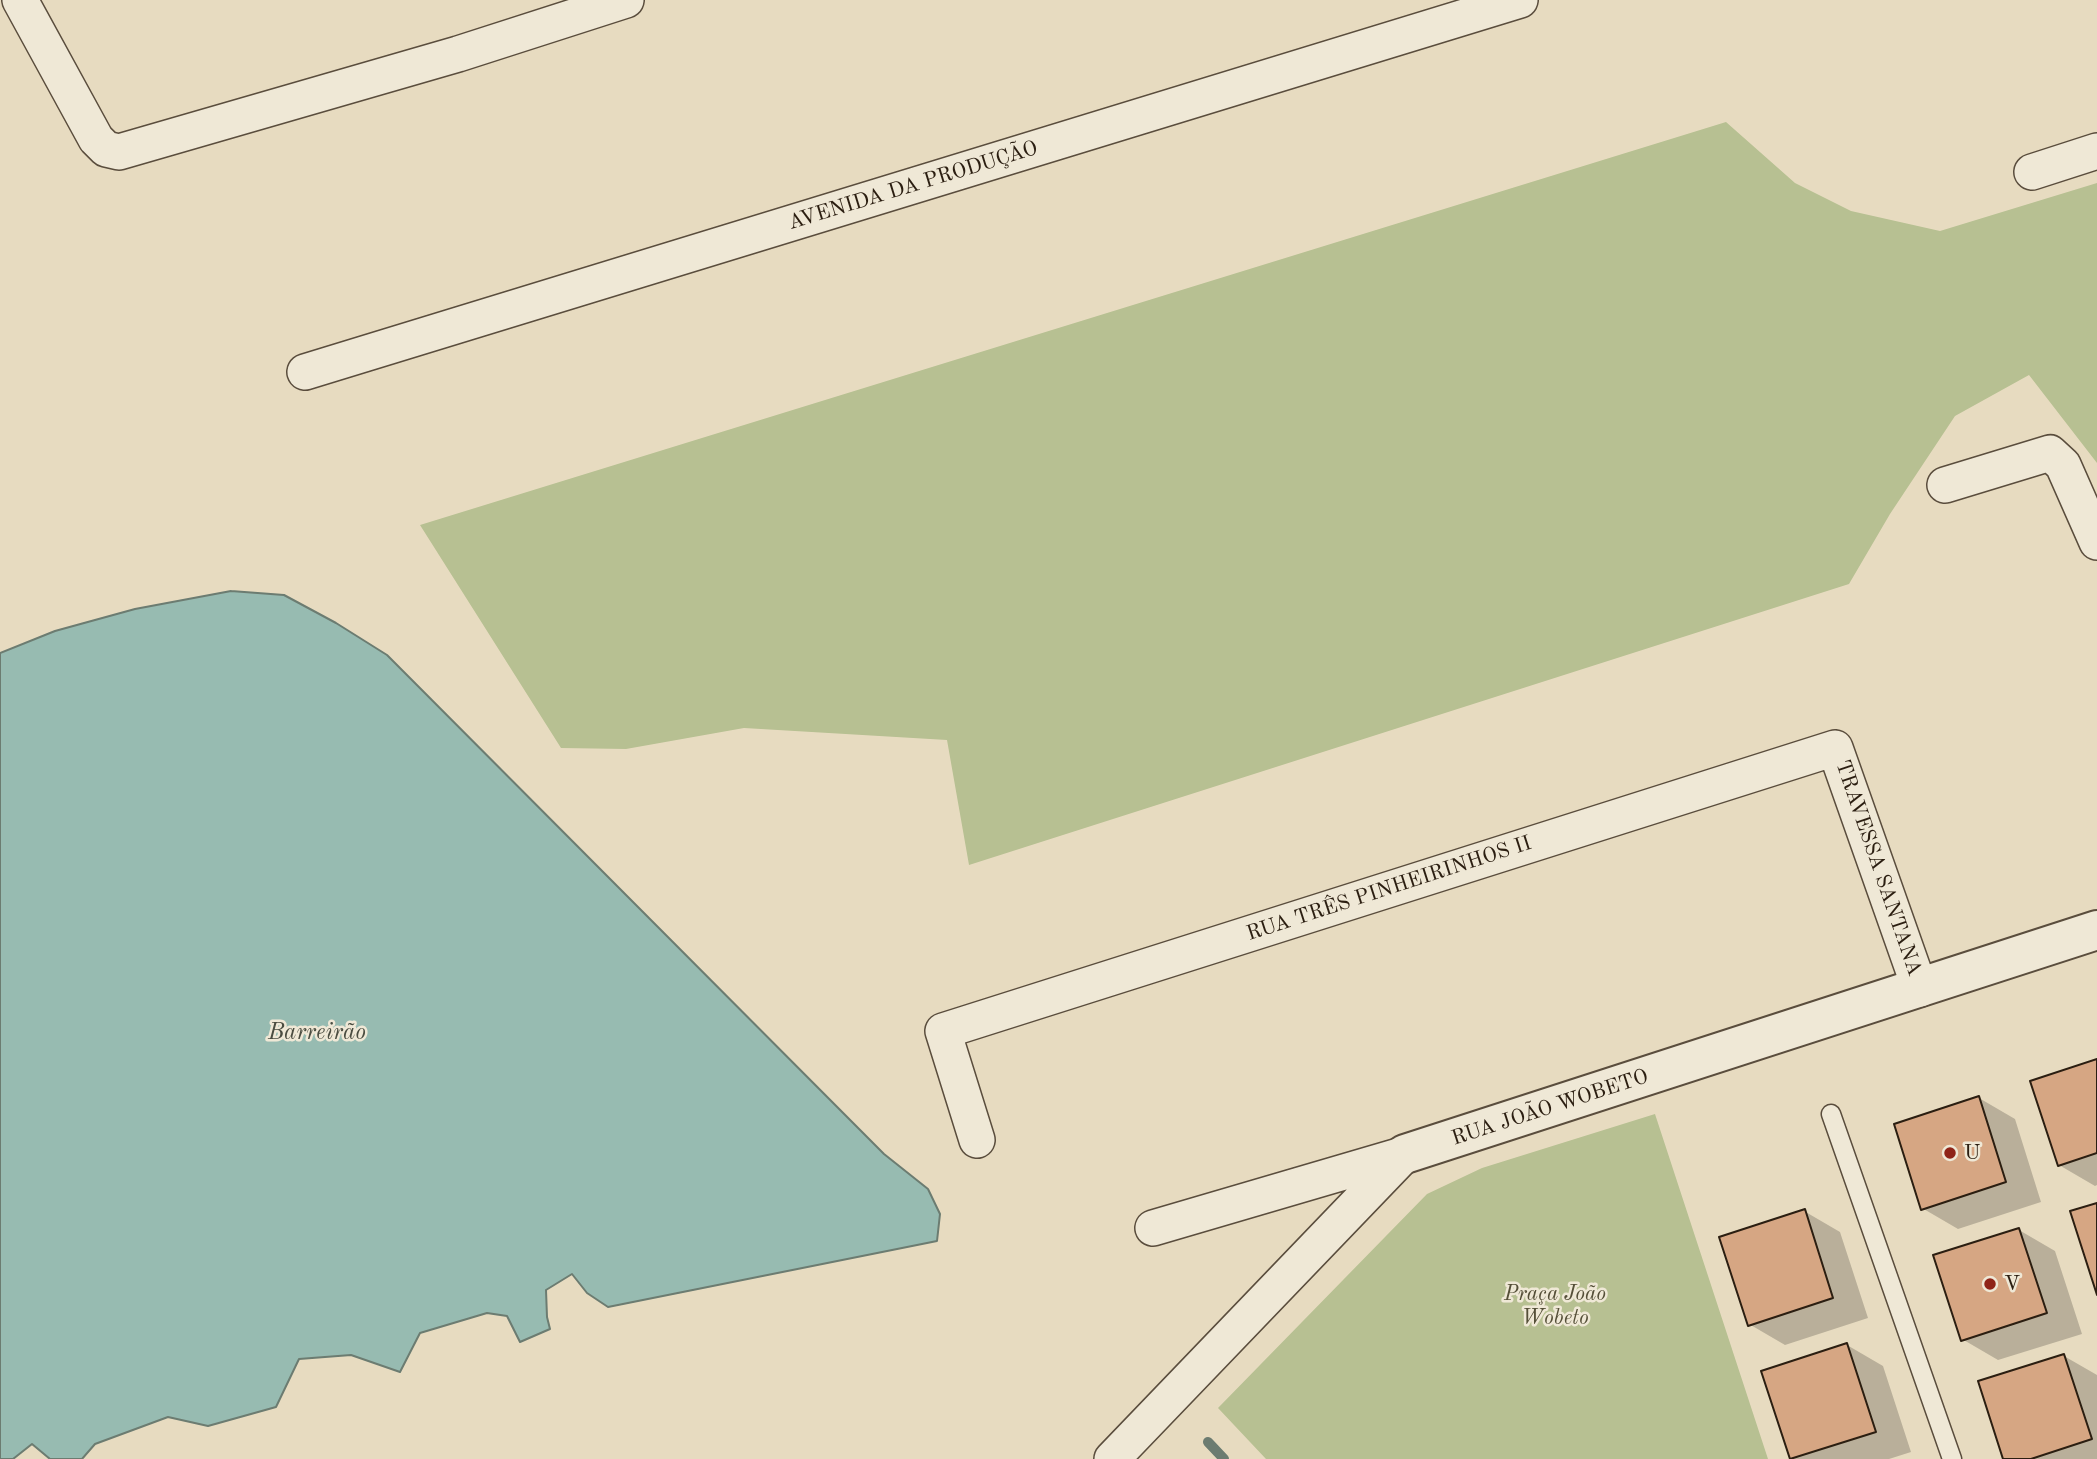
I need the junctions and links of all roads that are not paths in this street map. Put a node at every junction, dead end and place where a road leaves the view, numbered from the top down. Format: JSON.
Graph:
{"nodes":[{"id":1,"x":20,"y":0,"type":"edge"},
{"id":2,"x":626,"y":0,"type":"edge"},
{"id":3,"x":1520,"y":0,"type":"edge"},
{"id":4,"x":2097,"y":151,"type":"edge"},
{"id":5,"x":2032,"y":172,"type":"dead end"},
{"id":6,"x":305,"y":372,"type":"dead end"},
{"id":7,"x":1945,"y":485,"type":"dead end"},
{"id":8,"x":2097,"y":542,"type":"edge"},
{"id":9,"x":1835,"y":748,"type":"joint"},
{"id":10,"x":2097,"y":930,"type":"edge"},
{"id":11,"x":1920,"y":989,"type":"junction"},
{"id":12,"x":1831,"y":1114,"type":"dead end"},
{"id":13,"x":977,"y":1140,"type":"dead end"},
{"id":14,"x":1405,"y":1154,"type":"junction"},
{"id":15,"x":1153,"y":1228,"type":"dead end"},
{"id":16,"x":1112,"y":1459,"type":"edge"},
{"id":17,"x":1952,"y":1459,"type":"edge"}],
"edges":[{"from":1,"to":2,"type":"street"},
{"from":3,"to":6,"type":"street","name":"AVENIDA DA PRODUÇÃO"},
{"from":4,"to":5,"type":"street"},
{"from":7,"to":8,"type":"street"},
{"from":9,"to":11,"type":"street","name":"TRAVESSA SANTANA"},
{"from":9,"to":13,"type":"street","name":"RUA TRÊS PINHEIRINHOS II"},
{"from":10,"to":11,"type":"street","name":"RUA JOÃO WOBETO"},
{"from":11,"to":14,"type":"street","name":"RUA JOÃO WOBETO"},
{"from":12,"to":17,"type":"lane"},
{"from":14,"to":15,"type":"street"},
{"from":14,"to":16,"type":"street","name":"RUA JOÃO WOBETO"}]}
